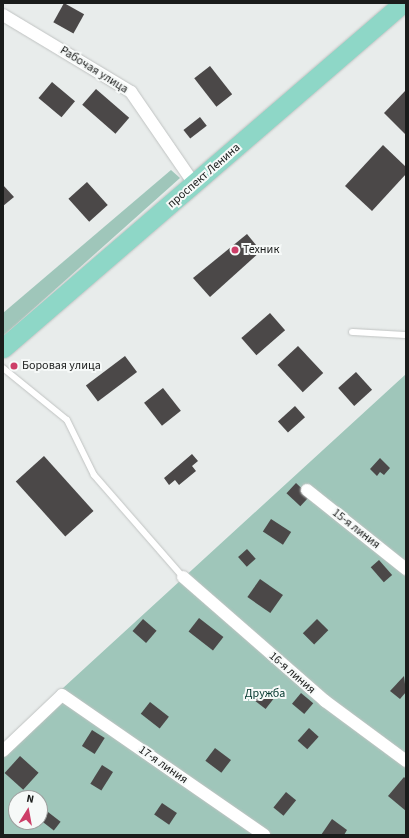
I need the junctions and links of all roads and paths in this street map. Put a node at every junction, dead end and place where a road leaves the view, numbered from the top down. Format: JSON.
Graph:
{"nodes":[{"id":1,"x":403,"y":3,"type":"edge"},
{"id":2,"x":3,"y":15,"type":"edge"},
{"id":3,"x":195,"y":185,"type":"junction"},
{"id":4,"x":352,"y":332,"type":"dead end"},
{"id":5,"x":406,"y":335,"type":"edge"},
{"id":6,"x":3,"y":348,"type":"edge"},
{"id":7,"x":3,"y":368,"type":"edge"},
{"id":8,"x":307,"y":490,"type":"dead end"},
{"id":9,"x":406,"y":568,"type":"edge"},
{"id":10,"x":183,"y":577,"type":"joint"},
{"id":11,"x":3,"y":751,"type":"edge"},
{"id":12,"x":406,"y":761,"type":"edge"},
{"id":13,"x":264,"y":835,"type":"edge"}],
"edges":[{"from":1,"to":3,"type":"main road","name":"проспект Ленина"},
{"from":2,"to":3,"type":"street","name":"Рабочая улица"},
{"from":3,"to":6,"type":"main road","name":"проспект Ленина"},
{"from":4,"to":5,"type":"lane"},
{"from":7,"to":10,"type":"lane"},
{"from":8,"to":9,"type":"street","name":"15-я линия"},
{"from":10,"to":12,"type":"street","name":"16-я линия"},
{"from":11,"to":13,"type":"street","name":"17-я линия"}]}
